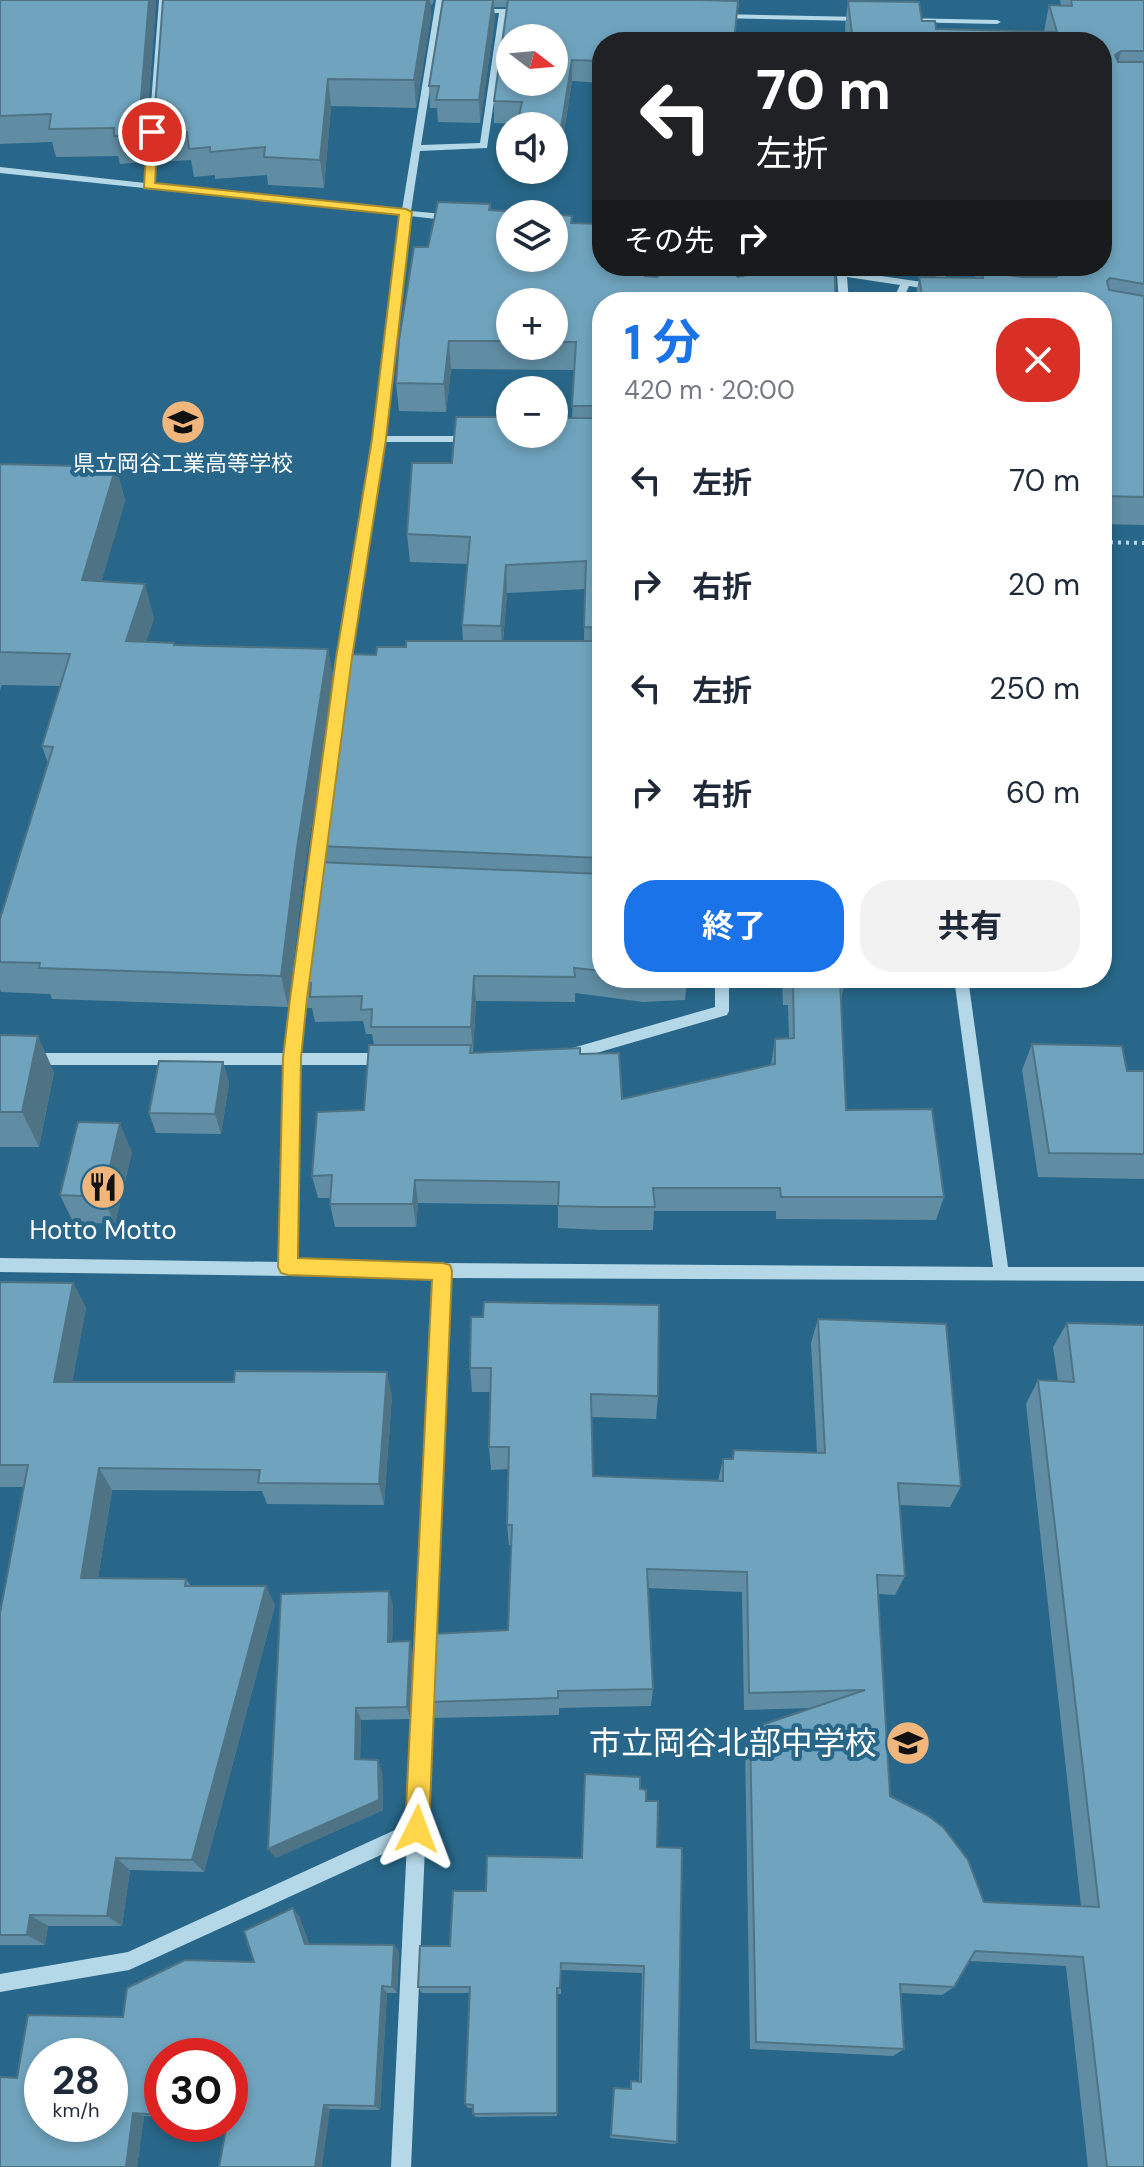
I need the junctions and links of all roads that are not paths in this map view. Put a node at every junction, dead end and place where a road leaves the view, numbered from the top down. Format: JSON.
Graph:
{"nodes":[{"id":1,"x":163,"y":0,"type":"edge"},
{"id":2,"x":440,"y":0,"type":"edge"},
{"id":3,"x":423,"y":10,"type":"edge"},
{"id":4,"x":438,"y":11,"type":"junction"},
{"id":5,"x":451,"y":11,"type":"edge"},
{"id":6,"x":464,"y":11,"type":"edge"},
{"id":7,"x":503,"y":11,"type":"junction"},
{"id":8,"x":535,"y":12,"type":"edge"},
{"id":9,"x":710,"y":16,"type":"edge"},
{"id":10,"x":870,"y":19,"type":"edge"},
{"id":11,"x":886,"y":20,"type":"edge"},
{"id":12,"x":997,"y":22,"type":"dead end"},
{"id":13,"x":416,"y":148,"type":"junction"},
{"id":14,"x":0,"y":170,"type":"edge"},
{"id":15,"x":149,"y":185,"type":"junction"},
{"id":16,"x":406,"y":212,"type":"junction"},
{"id":17,"x":469,"y":220,"type":"edge"},
{"id":18,"x":861,"y":276,"type":"edge"},
{"id":19,"x":940,"y":276,"type":"edge"},
{"id":20,"x":906,"y":283,"type":"junction"},
{"id":21,"x":941,"y":288,"type":"junction"},
{"id":22,"x":957,"y":290,"type":"edge"},
{"id":23,"x":902,"y":292,"type":"edge"},
{"id":24,"x":379,"y":439,"type":"junction"},
{"id":25,"x":491,"y":439,"type":"edge"},
{"id":26,"x":344,"y":658,"type":"junction"},
{"id":27,"x":359,"y":658,"type":"edge"},
{"id":28,"x":312,"y":880,"type":"junction"},
{"id":29,"x":327,"y":881,"type":"edge"},
{"id":30,"x":722,"y":988,"type":"edge"},
{"id":31,"x":962,"y":988,"type":"edge"},
{"id":32,"x":292,"y":1058,"type":"junction"},
{"id":33,"x":0,"y":1059,"type":"edge"},
{"id":34,"x":398,"y":1059,"type":"edge"},
{"id":35,"x":549,"y":1061,"type":"edge"},
{"id":36,"x":0,"y":1265,"type":"edge"},
{"id":37,"x":288,"y":1267,"type":"junction"},
{"id":38,"x":443,"y":1271,"type":"junction"},
{"id":39,"x":1001,"y":1271,"type":"junction"},
{"id":40,"x":1144,"y":1274,"type":"edge"},
{"id":41,"x":417,"y":1829,"type":"junction"},
{"id":42,"x":0,"y":1983,"type":"edge"},
{"id":43,"x":401,"y":2167,"type":"edge"}],
"edges":[{"from":1,"to":15,"type":"street"},
{"from":2,"to":4,"type":"street"},
{"from":3,"to":4,"type":"street"},
{"from":4,"to":5,"type":"street"},
{"from":4,"to":13,"type":"street"},
{"from":6,"to":7,"type":"street"},
{"from":7,"to":8,"type":"street"},
{"from":7,"to":13,"type":"street"},
{"from":9,"to":10,"type":"street"},
{"from":11,"to":12,"type":"street"},
{"from":13,"to":16,"type":"street"},
{"from":14,"to":15,"type":"street"},
{"from":15,"to":16,"type":"street"},
{"from":16,"to":17,"type":"street"},
{"from":16,"to":24,"type":"street"},
{"from":18,"to":20,"type":"street"},
{"from":19,"to":21,"type":"street"},
{"from":20,"to":21,"type":"street"},
{"from":20,"to":23,"type":"street"},
{"from":21,"to":22,"type":"street"},
{"from":24,"to":25,"type":"street"},
{"from":24,"to":26,"type":"street"},
{"from":26,"to":27,"type":"street"},
{"from":26,"to":28,"type":"street"},
{"from":28,"to":29,"type":"street"},
{"from":28,"to":32,"type":"street"},
{"from":30,"to":35,"type":"street"},
{"from":31,"to":39,"type":"street"},
{"from":32,"to":33,"type":"street"},
{"from":32,"to":34,"type":"street"},
{"from":32,"to":37,"type":"street"},
{"from":36,"to":37,"type":"street"},
{"from":37,"to":38,"type":"street"},
{"from":38,"to":39,"type":"street"},
{"from":38,"to":41,"type":"street"},
{"from":39,"to":40,"type":"street"},
{"from":41,"to":42,"type":"street"},
{"from":41,"to":43,"type":"street"}]}
